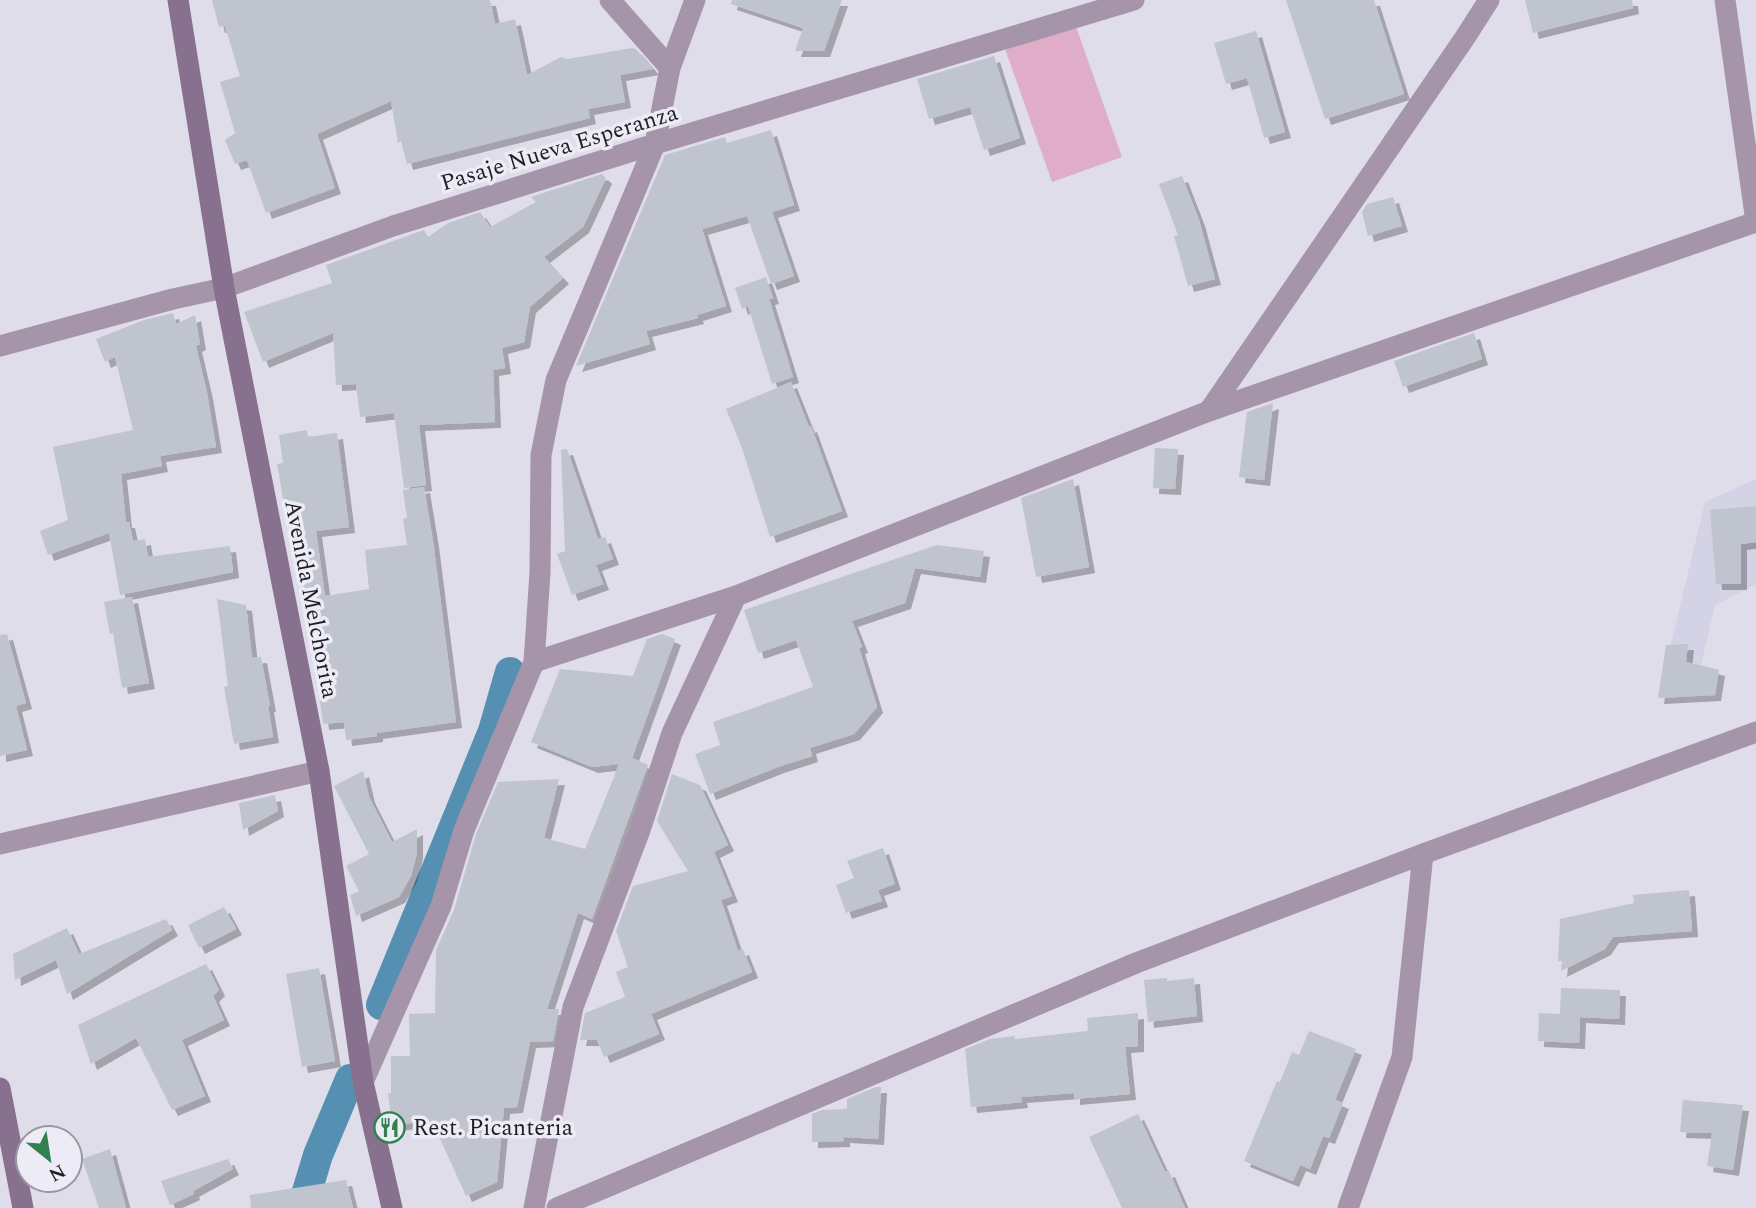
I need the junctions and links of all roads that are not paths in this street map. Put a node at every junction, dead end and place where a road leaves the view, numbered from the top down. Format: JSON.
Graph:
{"nodes":[{"id":1,"x":178,"y":0,"type":"edge"},
{"id":2,"x":610,"y":0,"type":"edge"},
{"id":3,"x":695,"y":0,"type":"edge"},
{"id":4,"x":1134,"y":0,"type":"edge"},
{"id":5,"x":1489,"y":0,"type":"edge"},
{"id":6,"x":1725,"y":0,"type":"edge"},
{"id":7,"x":670,"y":68,"type":"junction"},
{"id":8,"x":655,"y":144,"type":"junction"},
{"id":9,"x":1756,"y":222,"type":"edge"},
{"id":10,"x":224,"y":288,"type":"junction"},
{"id":11,"x":0,"y":346,"type":"edge"},
{"id":12,"x":1209,"y":411,"type":"junction"},
{"id":13,"x":736,"y":596,"type":"junction"},
{"id":14,"x":534,"y":662,"type":"junction"},
{"id":15,"x":1755,"y":729,"type":"edge"},
{"id":16,"x":319,"y":771,"type":"junction"},
{"id":17,"x":0,"y":844,"type":"edge"},
{"id":18,"x":1423,"y":854,"type":"junction"},
{"id":19,"x":363,"y":1082,"type":"junction"},
{"id":20,"x":0,"y":1088,"type":"edge"},
{"id":21,"x":23,"y":1208,"type":"edge"},
{"id":22,"x":392,"y":1208,"type":"edge"},
{"id":23,"x":534,"y":1208,"type":"edge"},
{"id":24,"x":557,"y":1208,"type":"edge"},
{"id":25,"x":1348,"y":1208,"type":"edge"}],
"edges":[{"from":1,"to":10,"type":"main road","name":"Avenida Melchorita"},
{"from":2,"to":7,"type":"street"},
{"from":3,"to":7,"type":"street"},
{"from":4,"to":8,"type":"street","name":"Pasaje Nueva Esperanza"},
{"from":5,"to":12,"type":"street"},
{"from":6,"to":9,"type":"street"},
{"from":7,"to":8,"type":"street"},
{"from":8,"to":10,"type":"street","name":"Pasaje Nueva Esperanza"},
{"from":8,"to":14,"type":"street"},
{"from":9,"to":12,"type":"street"},
{"from":10,"to":11,"type":"street","name":"Pasaje Nueva Esperanza"},
{"from":10,"to":16,"type":"main road","name":"Avenida Melchorita"},
{"from":12,"to":13,"type":"street"},
{"from":13,"to":14,"type":"street"},
{"from":13,"to":23,"type":"street"},
{"from":14,"to":19,"type":"street"},
{"from":15,"to":18,"type":"street"},
{"from":16,"to":17,"type":"street"},
{"from":16,"to":19,"type":"main road","name":"Avenida Melchorita"},
{"from":18,"to":24,"type":"street"},
{"from":18,"to":25,"type":"street"},
{"from":19,"to":22,"type":"main road","name":"Avenida Melchorita"},
{"from":20,"to":21,"type":"main road"}]}
